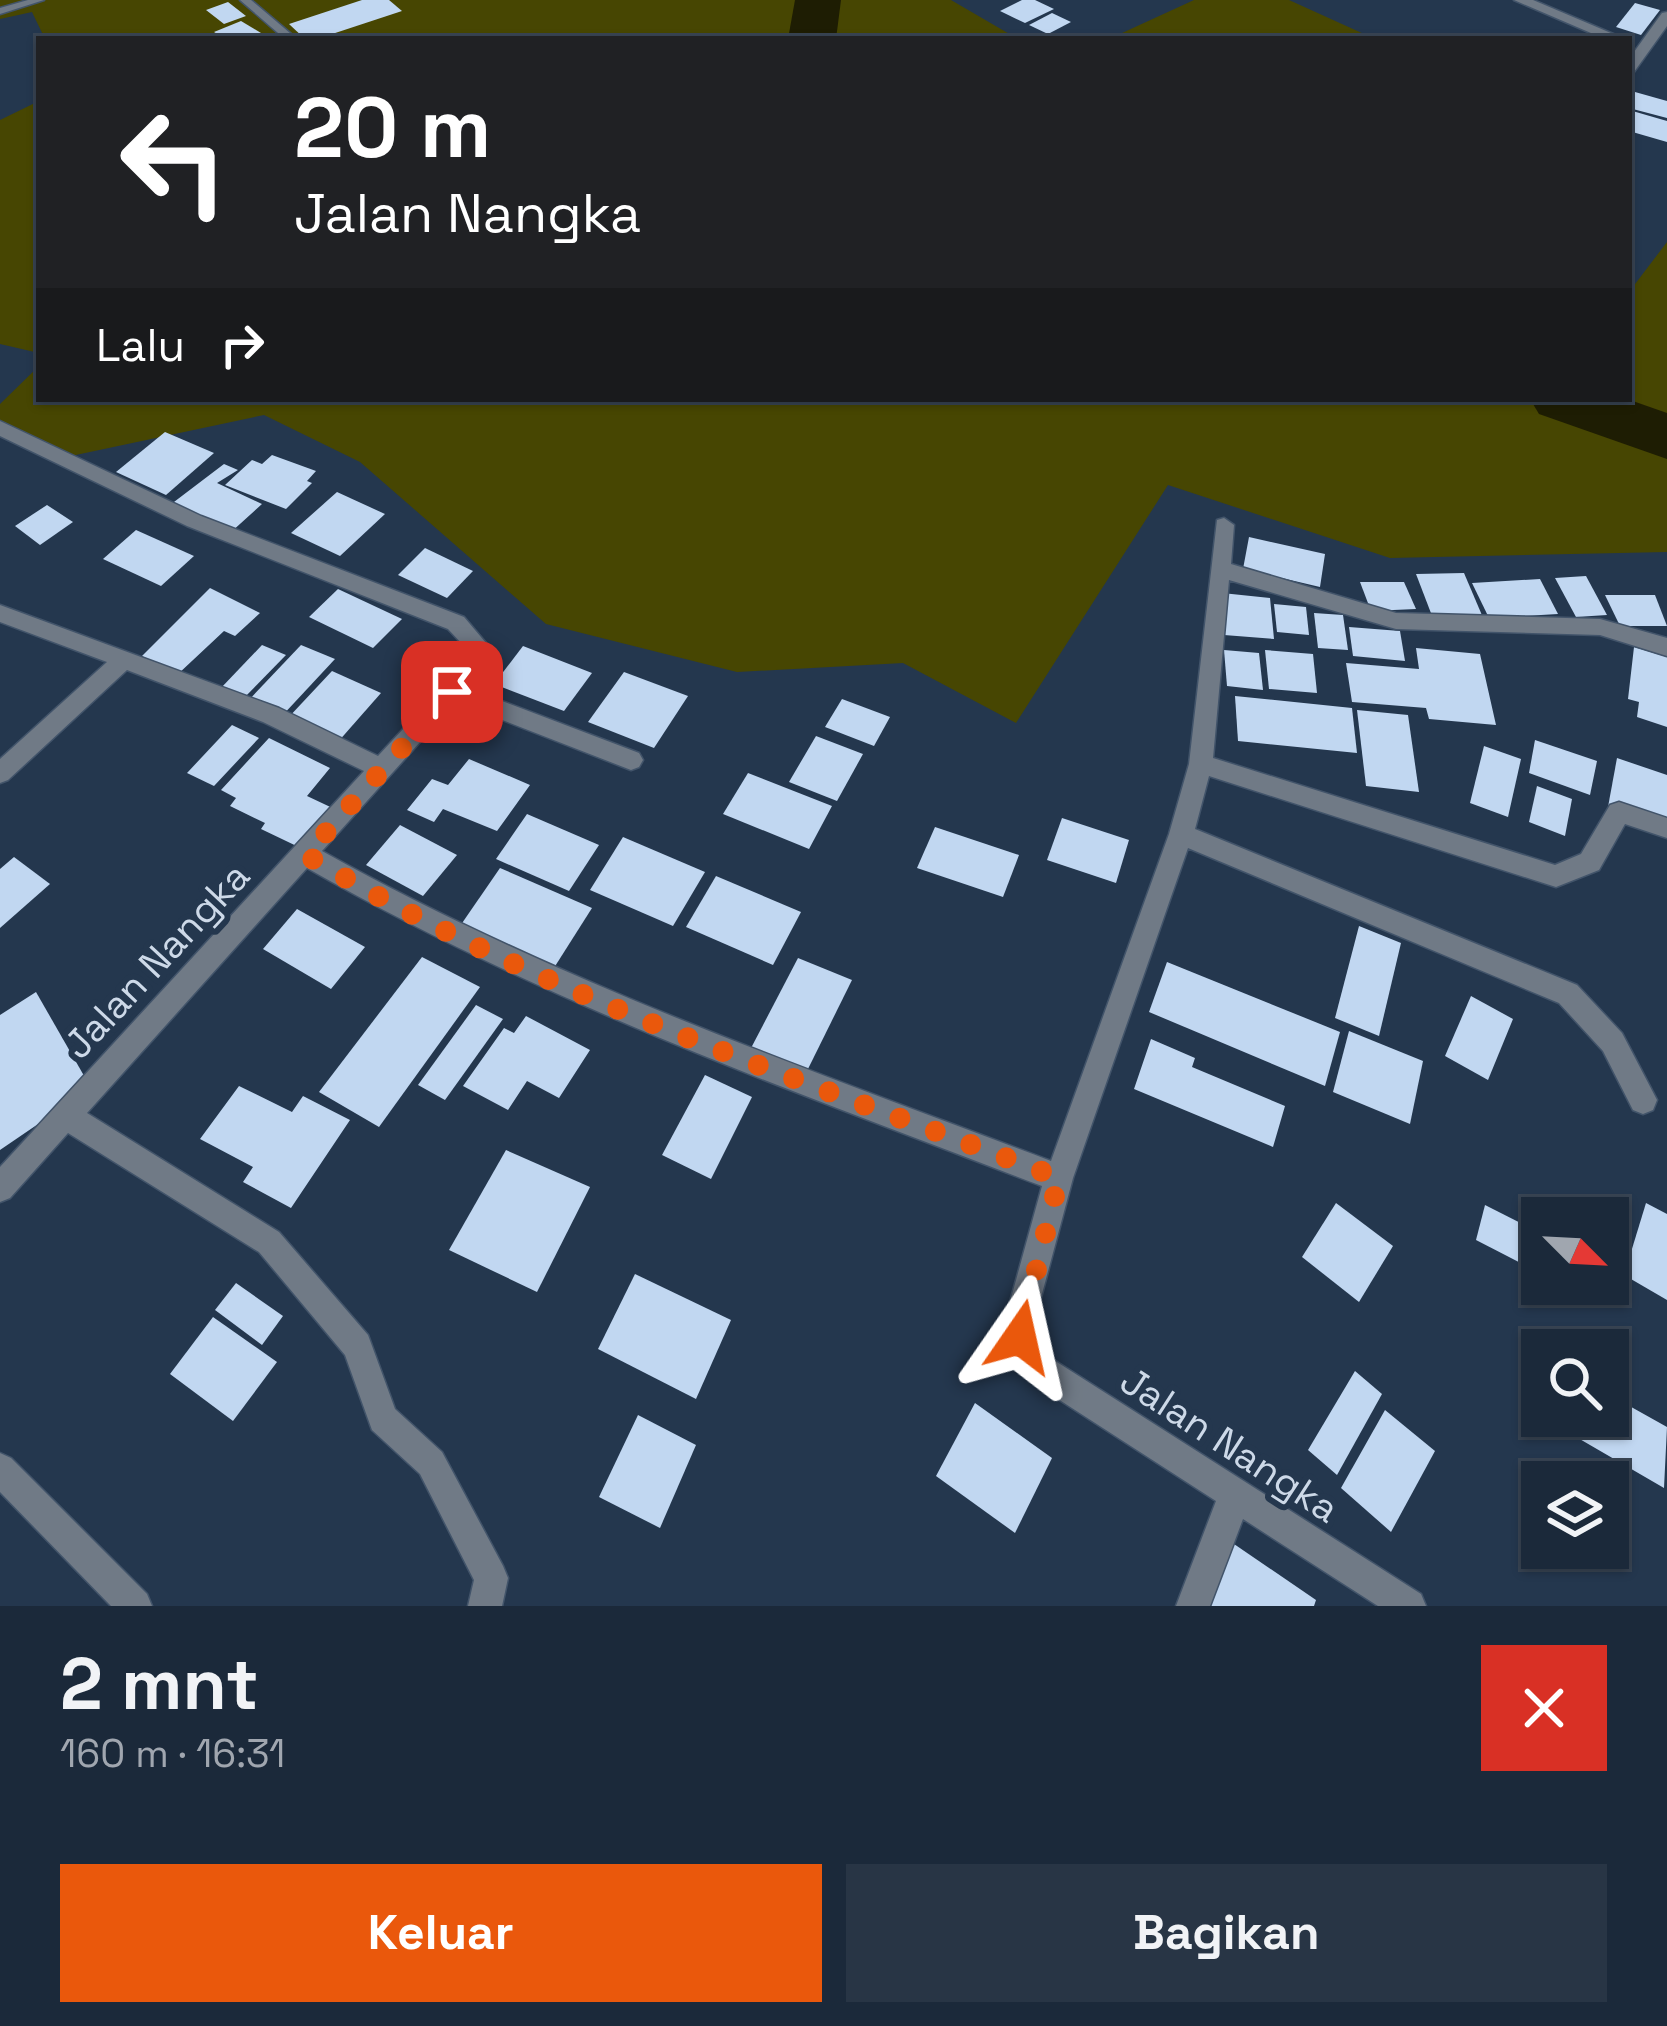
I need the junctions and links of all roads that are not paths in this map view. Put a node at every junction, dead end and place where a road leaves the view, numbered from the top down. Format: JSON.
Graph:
{"nodes":[{"id":1,"x":39,"y":0,"type":"edge"},
{"id":2,"x":245,"y":0,"type":"edge"},
{"id":3,"x":1521,"y":0,"type":"edge"},
{"id":4,"x":0,"y":11,"type":"edge"},
{"id":5,"x":1667,"y":16,"type":"edge"},
{"id":6,"x":288,"y":36,"type":"edge"},
{"id":7,"x":1611,"y":36,"type":"edge"},
{"id":8,"x":1632,"y":43,"type":"edge"},
{"id":9,"x":1646,"y":48,"type":"junction"},
{"id":10,"x":1667,"y":57,"type":"edge"},
{"id":11,"x":1632,"y":65,"type":"edge"},
{"id":12,"x":0,"y":428,"type":"edge"},
{"id":13,"x":1224,"y":525,"type":"dead end"},
{"id":14,"x":1220,"y":569,"type":"junction"},
{"id":15,"x":0,"y":613,"type":"edge"},
{"id":16,"x":1667,"y":647,"type":"edge"},
{"id":17,"x":125,"y":658,"type":"junction"},
{"id":18,"x":452,"y":692,"type":"junction"},
{"id":19,"x":631,"y":760,"type":"dead end"},
{"id":20,"x":1201,"y":764,"type":"junction"},
{"id":21,"x":382,"y":770,"type":"junction"},
{"id":22,"x":0,"y":773,"type":"edge"},
{"id":23,"x":1667,"y":828,"type":"edge"},
{"id":24,"x":1181,"y":834,"type":"junction"},
{"id":25,"x":306,"y":855,"type":"junction"},
{"id":26,"x":1643,"y":1100,"type":"dead end"},
{"id":27,"x":66,"y":1116,"type":"junction"},
{"id":28,"x":1059,"y":1178,"type":"junction"},
{"id":29,"x":0,"y":1188,"type":"edge"},
{"id":30,"x":0,"y":1469,"type":"edge"},
{"id":31,"x":1236,"y":1493,"type":"junction"},
{"id":32,"x":135,"y":1606,"type":"edge"},
{"id":33,"x":485,"y":1606,"type":"edge"},
{"id":34,"x":1193,"y":1606,"type":"edge"},
{"id":35,"x":1409,"y":1606,"type":"edge"}],
"edges":[{"from":1,"to":4,"type":"lane"},
{"from":2,"to":6,"type":"lane"},
{"from":3,"to":7,"type":"street"},
{"from":5,"to":9,"type":"street"},
{"from":8,"to":9,"type":"street"},
{"from":9,"to":10,"type":"street"},
{"from":9,"to":11,"type":"street"},
{"from":12,"to":18,"type":"street"},
{"from":13,"to":14,"type":"street"},
{"from":14,"to":16,"type":"street"},
{"from":14,"to":20,"type":"street"},
{"from":15,"to":17,"type":"street"},
{"from":17,"to":21,"type":"street"},
{"from":17,"to":22,"type":"street"},
{"from":18,"to":19,"type":"street"},
{"from":18,"to":21,"type":"street"},
{"from":20,"to":23,"type":"street"},
{"from":20,"to":24,"type":"street"},
{"from":21,"to":25,"type":"street"},
{"from":24,"to":26,"type":"street"},
{"from":24,"to":28,"type":"street"},
{"from":25,"to":27,"type":"street","name":"Jalan Nangka"},
{"from":25,"to":28,"type":"street","name":"Jalan Nangka"},
{"from":27,"to":29,"type":"street","name":"Jalan Nangka"},
{"from":27,"to":33,"type":"street"},
{"from":28,"to":31,"type":"street","name":"Jalan Nangka"},
{"from":30,"to":32,"type":"street"},
{"from":31,"to":34,"type":"street"},
{"from":31,"to":35,"type":"street","name":"Jalan Nangka"}]}
